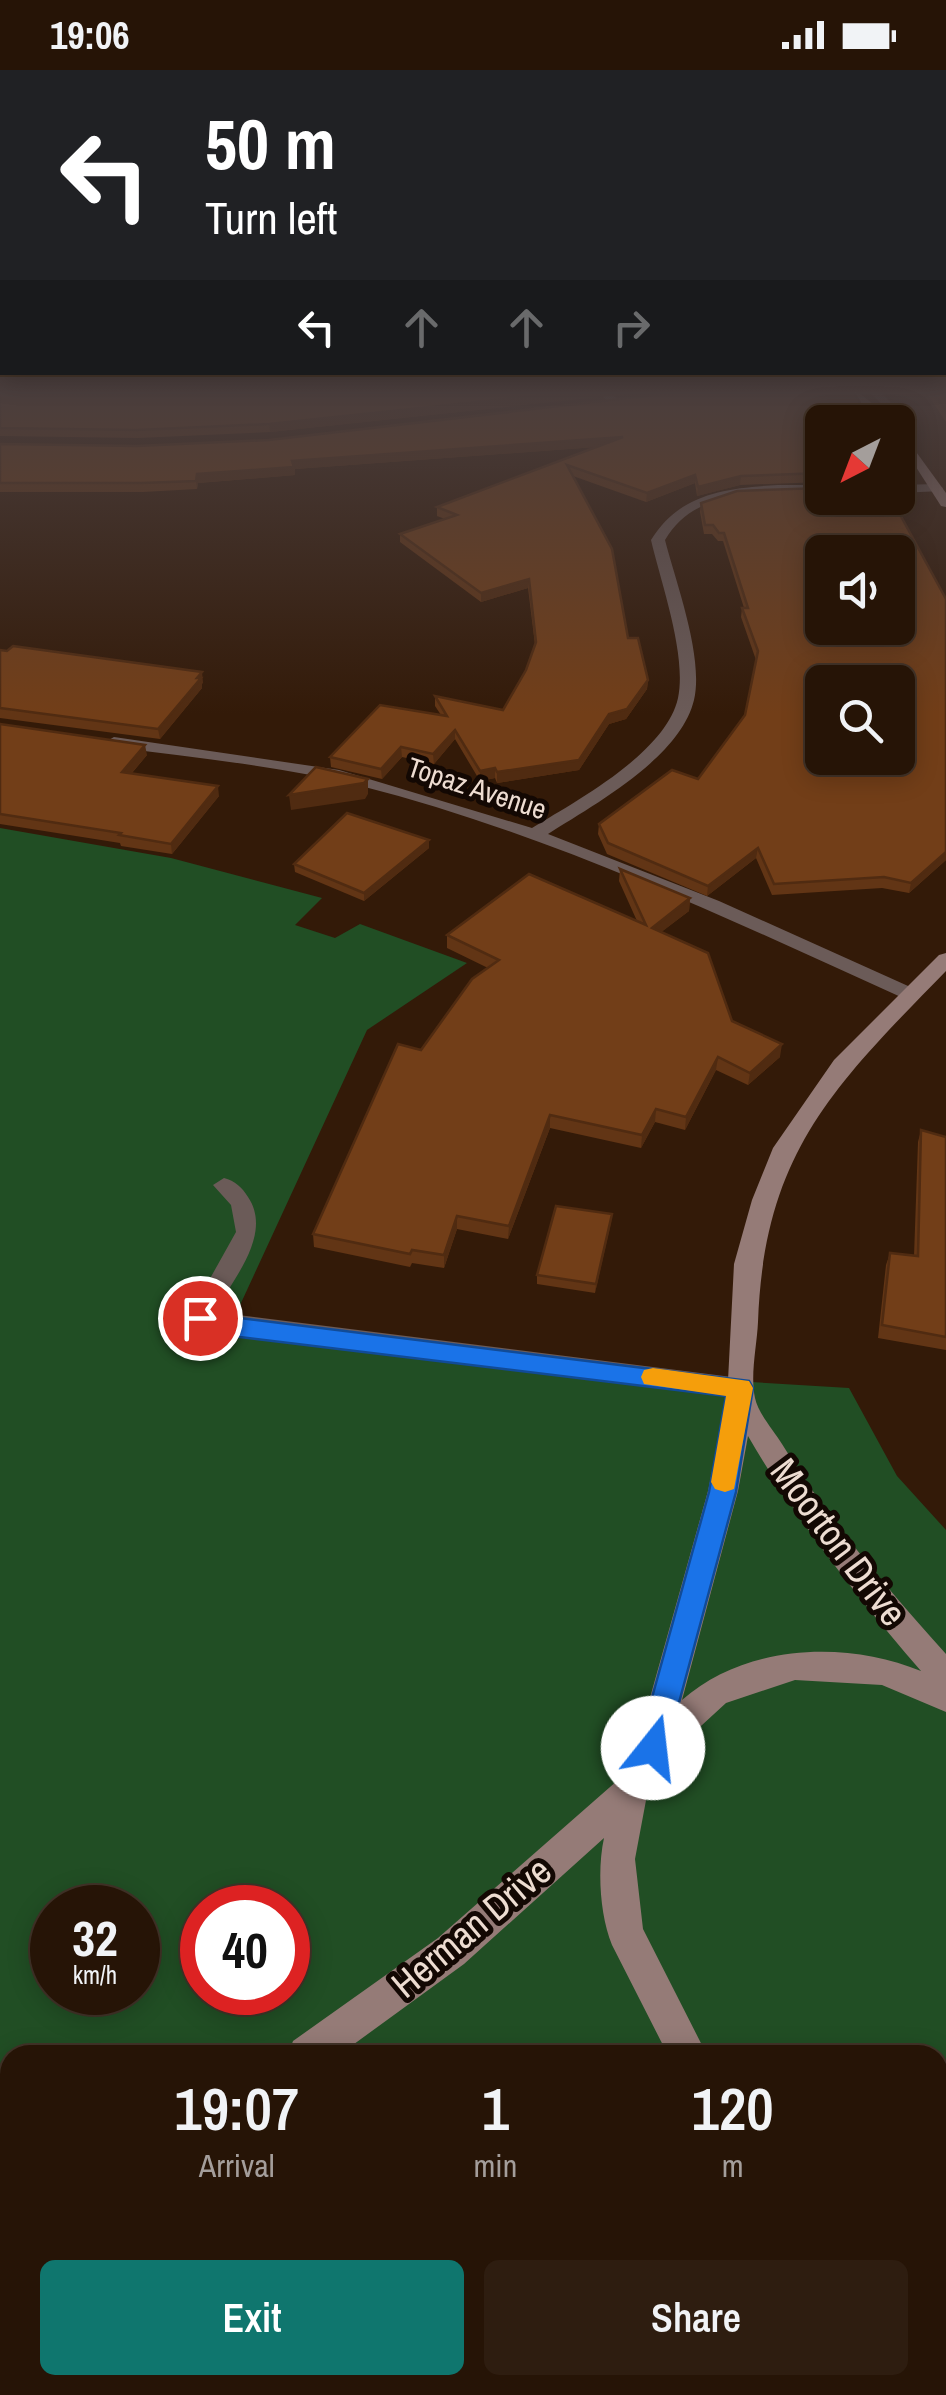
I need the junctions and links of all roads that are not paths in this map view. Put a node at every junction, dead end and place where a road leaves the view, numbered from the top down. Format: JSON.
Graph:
{"nodes":[{"id":1,"x":717,"y":498,"type":"edge"},
{"id":2,"x":98,"y":739,"type":"edge"},
{"id":3,"x":535,"y":834,"type":"junction"},
{"id":4,"x":946,"y":959,"type":"edge"},
{"id":5,"x":910,"y":994,"type":"junction"},
{"id":6,"x":224,"y":1186,"type":"dead end"},
{"id":7,"x":741,"y":1394,"type":"junction"},
{"id":8,"x":946,"y":1677,"type":"edge"},
{"id":9,"x":946,"y":1697,"type":"edge"},
{"id":10,"x":653,"y":1748,"type":"junction"},
{"id":11,"x":630,"y":1792,"type":"junction"},
{"id":12,"x":320,"y":2045,"type":"edge"},
{"id":13,"x":683,"y":2045,"type":"edge"}],
"edges":[{"from":1,"to":3,"type":"street"},
{"from":2,"to":3,"type":"street","name":"Topaz Avenue"},
{"from":3,"to":5,"type":"street","name":"Topaz Avenue"},
{"from":4,"to":5,"type":"street","name":"Moorton Drive"},
{"from":5,"to":7,"type":"street","name":"Moorton Drive"},
{"from":6,"to":7,"type":"lane"},
{"from":7,"to":8,"type":"street","name":"Moorton Drive"},
{"from":7,"to":10,"type":"street","name":"Moorton Drive"},
{"from":9,"to":10,"type":"street"},
{"from":10,"to":11,"type":"street"},
{"from":11,"to":12,"type":"street","name":"Herman Drive"},
{"from":11,"to":13,"type":"street"}]}
